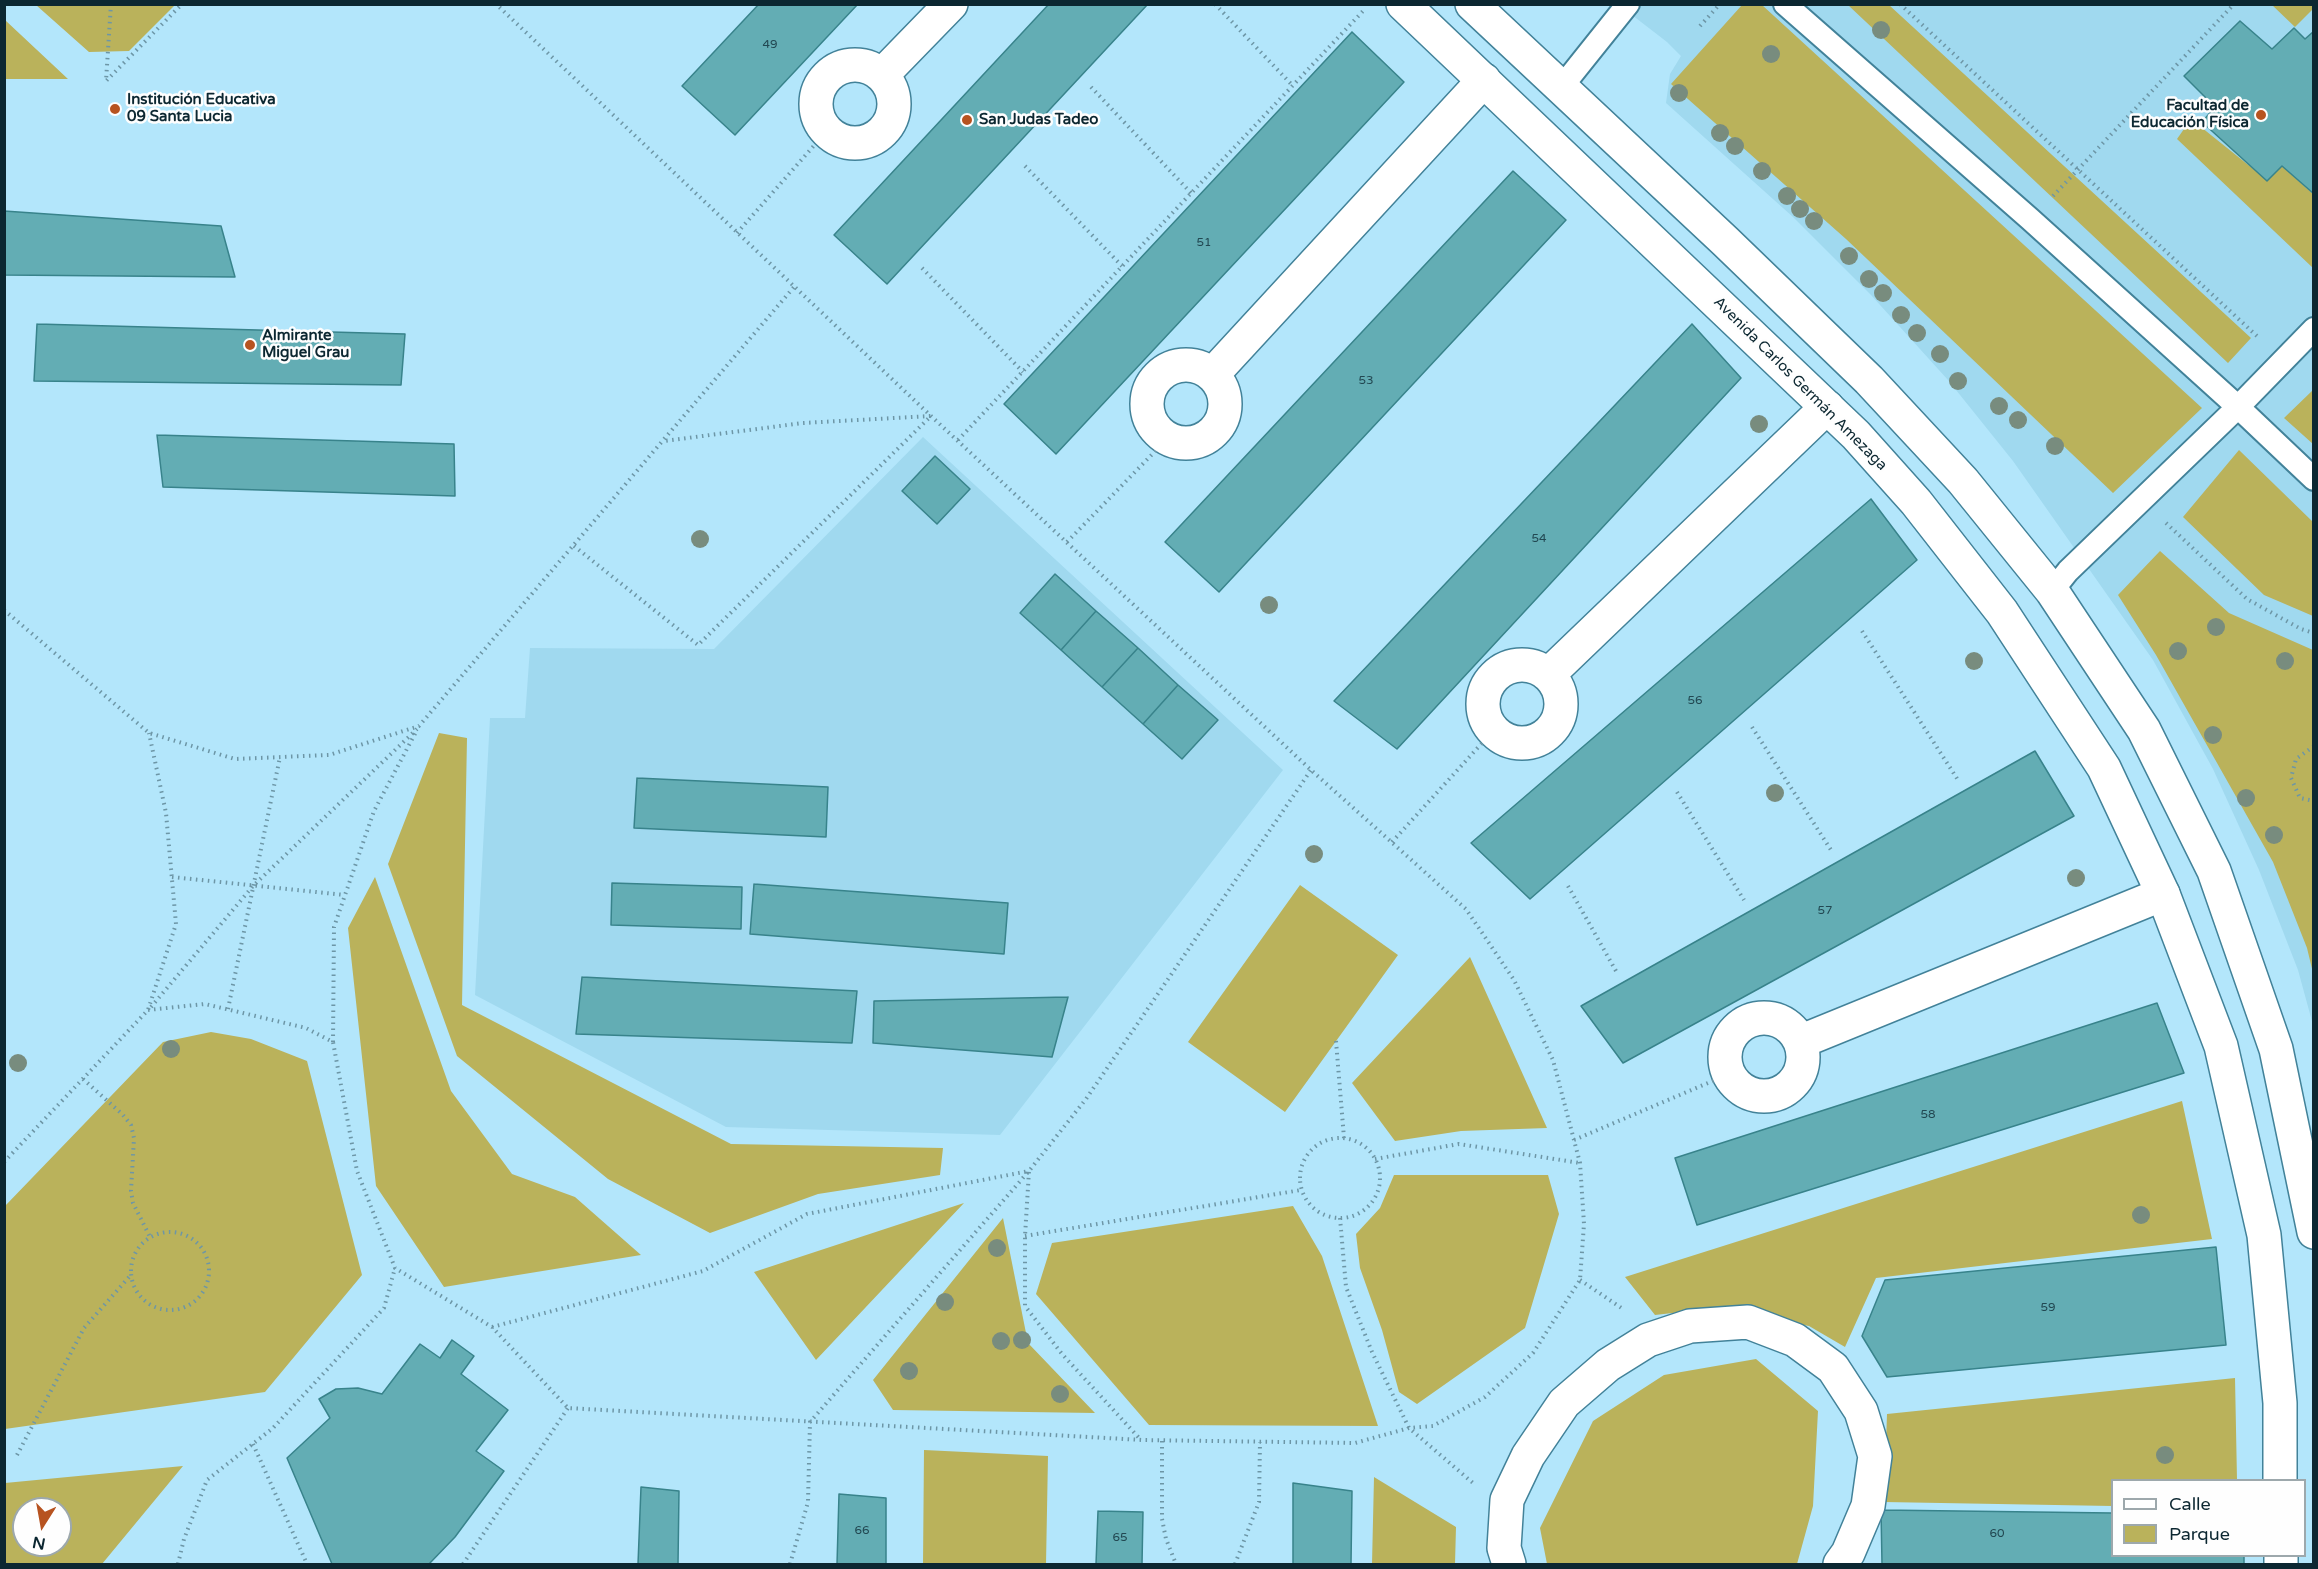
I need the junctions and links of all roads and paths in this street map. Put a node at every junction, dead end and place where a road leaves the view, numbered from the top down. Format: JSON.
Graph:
{"nodes":[{"id":1,"x":111,"y":4,"type":"edge"},
{"id":2,"x":182,"y":4,"type":"edge"},
{"id":3,"x":496,"y":4,"type":"edge"},
{"id":4,"x":951,"y":4,"type":"edge"},
{"id":5,"x":1215,"y":4,"type":"edge"},
{"id":6,"x":1369,"y":4,"type":"edge"},
{"id":7,"x":1403,"y":4,"type":"edge"},
{"id":8,"x":1472,"y":4,"type":"edge"},
{"id":9,"x":1628,"y":4,"type":"edge"},
{"id":10,"x":1720,"y":4,"type":"edge"},
{"id":11,"x":1785,"y":4,"type":"edge"},
{"id":12,"x":1900,"y":4,"type":"edge"},
{"id":13,"x":2235,"y":4,"type":"edge"},
{"id":14,"x":1700,"y":26,"type":"dead end"},
{"id":15,"x":1514,"y":46,"type":"junction"},
{"id":16,"x":882,"y":75,"type":"junction"},
{"id":17,"x":1484,"y":80,"type":"junction"},
{"id":18,"x":1293,"y":86,"type":"junction"},
{"id":19,"x":1091,"y":87,"type":"dead end"},
{"id":20,"x":1560,"y":89,"type":"junction"},
{"id":21,"x":826,"y":132,"type":"junction"},
{"id":22,"x":1025,"y":166,"type":"dead end"},
{"id":23,"x":2079,"y":170,"type":"junction"},
{"id":24,"x":1191,"y":193,"type":"junction"},
{"id":25,"x":737,"y":233,"type":"junction"},
{"id":26,"x":1122,"y":266,"type":"junction"},
{"id":27,"x":922,"y":268,"type":"dead end"},
{"id":28,"x":794,"y":287,"type":"junction"},
{"id":29,"x":2313,"y":329,"type":"edge"},
{"id":30,"x":2284,"y":361,"type":"junction"},
{"id":31,"x":1023,"y":372,"type":"junction"},
{"id":32,"x":1212,"y":375,"type":"junction"},
{"id":33,"x":1827,"y":407,"type":"junction"},
{"id":34,"x":2238,"y":407,"type":"junction"},
{"id":35,"x":931,"y":416,"type":"junction"},
{"id":36,"x":1167,"y":439,"type":"junction"},
{"id":37,"x":958,"y":440,"type":"junction"},
{"id":38,"x":663,"y":441,"type":"junction"},
{"id":39,"x":2313,"y":479,"type":"edge"},
{"id":40,"x":2132,"y":509,"type":"junction"},
{"id":41,"x":1067,"y":542,"type":"junction"},
{"id":42,"x":574,"y":546,"type":"junction"},
{"id":43,"x":2052,"y":591,"type":"junction"},
{"id":44,"x":4,"y":610,"type":"edge"},
{"id":45,"x":1862,"y":632,"type":"dead end"},
{"id":46,"x":2313,"y":633,"type":"edge"},
{"id":47,"x":1548,"y":675,"type":"junction"},
{"id":48,"x":419,"y":726,"type":"junction"},
{"id":49,"x":1752,"y":727,"type":"dead end"},
{"id":50,"x":1493,"y":731,"type":"junction"},
{"id":51,"x":149,"y":733,"type":"junction"},
{"id":52,"x":2313,"y":746,"type":"edge"},
{"id":53,"x":280,"y":757,"type":"junction"},
{"id":54,"x":1311,"y":770,"type":"junction"},
{"id":55,"x":1958,"y":780,"type":"dead end"},
{"id":56,"x":1677,"y":792,"type":"dead end"},
{"id":57,"x":2313,"y":801,"type":"edge"},
{"id":58,"x":1392,"y":842,"type":"junction"},
{"id":59,"x":1831,"y":850,"type":"dead end"},
{"id":60,"x":172,"y":877,"type":"junction"},
{"id":61,"x":253,"y":886,"type":"junction"},
{"id":62,"x":1568,"y":886,"type":"dead end"},
{"id":63,"x":2163,"y":894,"type":"junction"},
{"id":64,"x":345,"y":895,"type":"junction"},
{"id":65,"x":1744,"y":900,"type":"dead end"},
{"id":66,"x":1616,"y":971,"type":"dead end"},
{"id":67,"x":148,"y":1010,"type":"junction"},
{"id":68,"x":228,"y":1010,"type":"junction"},
{"id":69,"x":1336,"y":1041,"type":"dead end"},
{"id":70,"x":1802,"y":1041,"type":"junction"},
{"id":71,"x":333,"y":1042,"type":"junction"},
{"id":72,"x":1729,"y":1074,"type":"junction"},
{"id":73,"x":83,"y":1079,"type":"junction"},
{"id":74,"x":1344,"y":1138,"type":"junction"},
{"id":75,"x":1574,"y":1140,"type":"junction"},
{"id":76,"x":1376,"y":1159,"type":"junction"},
{"id":77,"x":4,"y":1162,"type":"edge"},
{"id":78,"x":1580,"y":1163,"type":"junction"},
{"id":79,"x":1029,"y":1171,"type":"junction"},
{"id":80,"x":1301,"y":1190,"type":"junction"},
{"id":81,"x":1340,"y":1218,"type":"junction"},
{"id":82,"x":2313,"y":1232,"type":"edge"},
{"id":83,"x":1025,"y":1236,"type":"junction"},
{"id":84,"x":150,"y":1237,"type":"junction"},
{"id":85,"x":395,"y":1268,"type":"junction"},
{"id":86,"x":130,"y":1276,"type":"junction"},
{"id":87,"x":1580,"y":1280,"type":"junction"},
{"id":88,"x":492,"y":1327,"type":"junction"},
{"id":89,"x":1648,"y":1340,"type":"junction"},
{"id":90,"x":568,"y":1408,"type":"junction"},
{"id":91,"x":810,"y":1422,"type":"junction"},
{"id":92,"x":1409,"y":1428,"type":"junction"},
{"id":93,"x":1142,"y":1440,"type":"junction"},
{"id":94,"x":1162,"y":1441,"type":"junction"},
{"id":95,"x":1260,"y":1442,"type":"junction"},
{"id":96,"x":253,"y":1444,"type":"junction"},
{"id":97,"x":17,"y":1455,"type":"dead end"},
{"id":98,"x":2280,"y":1479,"type":"edge"},
{"id":99,"x":1508,"y":1500,"type":"junction"},
{"id":100,"x":178,"y":1564,"type":"edge"},
{"id":101,"x":307,"y":1564,"type":"edge"},
{"id":102,"x":463,"y":1564,"type":"edge"},
{"id":103,"x":790,"y":1564,"type":"edge"},
{"id":104,"x":1176,"y":1564,"type":"edge"},
{"id":105,"x":1235,"y":1564,"type":"edge"},
{"id":106,"x":1509,"y":1564,"type":"edge"},
{"id":107,"x":1840,"y":1564,"type":"edge"}],
"edges":[{"from":1,"to":2,"type":"path"},
{"from":3,"to":25,"type":"path"},
{"from":4,"to":16,"type":"main road"},
{"from":5,"to":18,"type":"path"},
{"from":6,"to":18,"type":"path"},
{"from":7,"to":17,"type":"main road","name":"Avenida Carlos Germán Amezaga"},
{"from":8,"to":15,"type":"main road"},
{"from":9,"to":20,"type":"lane"},
{"from":10,"to":14,"type":"path"},
{"from":11,"to":34,"type":"lane"},
{"from":12,"to":23,"type":"path"},
{"from":13,"to":23,"type":"path"},
{"from":15,"to":17,"type":"main road"},
{"from":15,"to":20,"type":"main road"},
{"from":16,"to":21,"type":"main road"},
{"from":16,"to":21,"type":"main road"},
{"from":17,"to":32,"type":"main road"},
{"from":17,"to":33,"type":"main road","name":"Avenida Carlos Germán Amezaga"},
{"from":18,"to":24,"type":"path"},
{"from":19,"to":24,"type":"path"},
{"from":20,"to":43,"type":"main road"},
{"from":21,"to":25,"type":"path"},
{"from":22,"to":26,"type":"path"},
{"from":23,"to":30,"type":"path"},
{"from":24,"to":26,"type":"path"},
{"from":25,"to":28,"type":"path"},
{"from":26,"to":31,"type":"path"},
{"from":27,"to":31,"type":"path"},
{"from":28,"to":35,"type":"path"},
{"from":28,"to":38,"type":"path"},
{"from":29,"to":30,"type":"lane"},
{"from":30,"to":34,"type":"lane"},
{"from":31,"to":37,"type":"path"},
{"from":32,"to":36,"type":"main road"},
{"from":32,"to":36,"type":"main road"},
{"from":33,"to":47,"type":"main road"},
{"from":33,"to":63,"type":"main road","name":"Avenida Carlos Germán Amezaga"},
{"from":34,"to":39,"type":"lane"},
{"from":34,"to":40,"type":"lane"},
{"from":35,"to":37,"type":"path"},
{"from":35,"to":38,"type":"path"},
{"from":35,"to":42,"type":"path"},
{"from":36,"to":41,"type":"path"},
{"from":37,"to":41,"type":"path"},
{"from":38,"to":42,"type":"path"},
{"from":40,"to":43,"type":"lane"},
{"from":40,"to":46,"type":"path"},
{"from":41,"to":54,"type":"path"},
{"from":42,"to":48,"type":"path"},
{"from":43,"to":82,"type":"main road"},
{"from":44,"to":51,"type":"path"},
{"from":45,"to":55,"type":"path"},
{"from":47,"to":50,"type":"main road"},
{"from":47,"to":50,"type":"main road"},
{"from":48,"to":53,"type":"path"},
{"from":48,"to":61,"type":"path"},
{"from":48,"to":64,"type":"path"},
{"from":49,"to":59,"type":"path"},
{"from":50,"to":58,"type":"path"},
{"from":51,"to":53,"type":"path"},
{"from":51,"to":60,"type":"path"},
{"from":52,"to":57,"type":"path"},
{"from":53,"to":61,"type":"path"},
{"from":54,"to":58,"type":"path"},
{"from":54,"to":79,"type":"path"},
{"from":56,"to":65,"type":"path"},
{"from":58,"to":75,"type":"path"},
{"from":60,"to":61,"type":"path"},
{"from":60,"to":67,"type":"path"},
{"from":61,"to":64,"type":"path"},
{"from":61,"to":67,"type":"path"},
{"from":61,"to":68,"type":"path"},
{"from":62,"to":66,"type":"path"},
{"from":63,"to":70,"type":"main road"},
{"from":63,"to":98,"type":"main road","name":"Avenida Carlos Germán Amezaga"},
{"from":64,"to":71,"type":"path"},
{"from":67,"to":68,"type":"path"},
{"from":67,"to":73,"type":"path"},
{"from":68,"to":71,"type":"path"},
{"from":69,"to":74,"type":"path"},
{"from":70,"to":72,"type":"main road"},
{"from":70,"to":72,"type":"main road"},
{"from":71,"to":85,"type":"path"},
{"from":72,"to":75,"type":"path"},
{"from":73,"to":77,"type":"path"},
{"from":73,"to":84,"type":"path"},
{"from":74,"to":76,"type":"path"},
{"from":74,"to":80,"type":"path"},
{"from":75,"to":78,"type":"path"},
{"from":76,"to":78,"type":"path"},
{"from":76,"to":81,"type":"path"},
{"from":78,"to":87,"type":"path"},
{"from":79,"to":83,"type":"path"},
{"from":79,"to":88,"type":"path"},
{"from":79,"to":91,"type":"path"},
{"from":80,"to":81,"type":"path"},
{"from":80,"to":83,"type":"path"},
{"from":81,"to":92,"type":"path"},
{"from":83,"to":93,"type":"path"},
{"from":84,"to":86,"type":"path"},
{"from":84,"to":86,"type":"path"},
{"from":85,"to":88,"type":"path"},
{"from":85,"to":96,"type":"path"},
{"from":86,"to":97,"type":"path"},
{"from":87,"to":89,"type":"path"},
{"from":87,"to":92,"type":"path"},
{"from":88,"to":90,"type":"path"},
{"from":89,"to":99,"type":"main road"},
{"from":89,"to":107,"type":"main road"},
{"from":90,"to":91,"type":"path"},
{"from":90,"to":102,"type":"path"},
{"from":91,"to":93,"type":"path"},
{"from":91,"to":103,"type":"path"},
{"from":92,"to":95,"type":"path"},
{"from":92,"to":99,"type":"path"},
{"from":93,"to":94,"type":"path"},
{"from":94,"to":95,"type":"path"},
{"from":94,"to":104,"type":"path"},
{"from":95,"to":105,"type":"path"},
{"from":96,"to":100,"type":"path"},
{"from":96,"to":101,"type":"path"},
{"from":99,"to":106,"type":"main road"}]}
